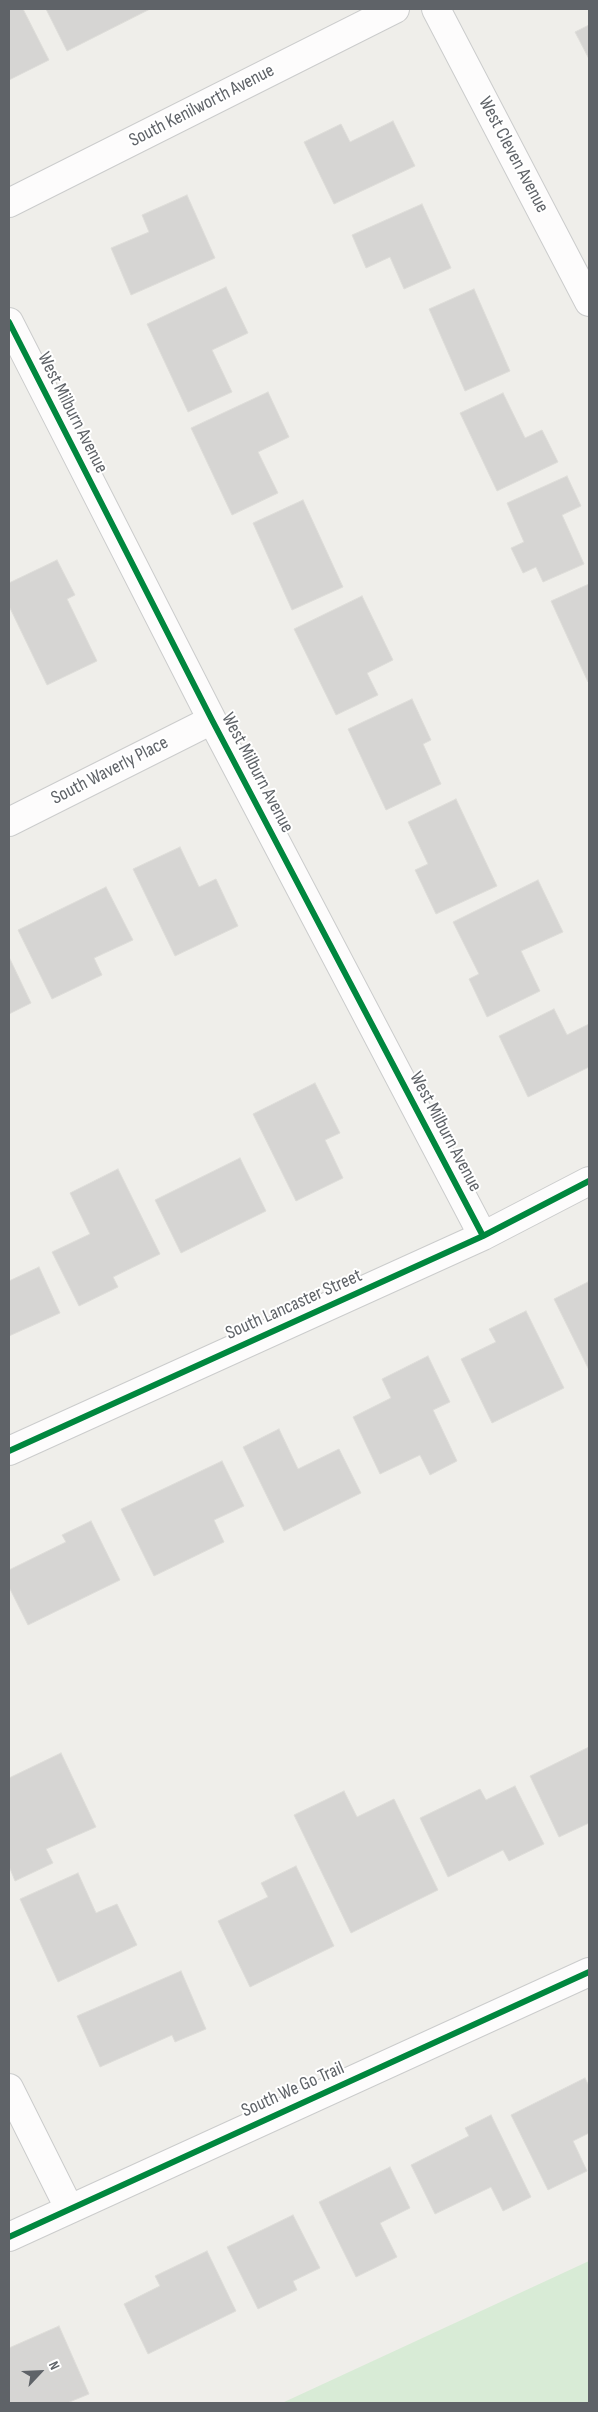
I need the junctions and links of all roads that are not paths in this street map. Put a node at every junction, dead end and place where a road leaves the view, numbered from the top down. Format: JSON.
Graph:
{"nodes":[{"id":1,"x":395,"y":9,"type":"edge"},
{"id":2,"x":436,"y":9,"type":"edge"},
{"id":3,"x":9,"y":203,"type":"edge"},
{"id":4,"x":589,"y":302,"type":"edge"},
{"id":5,"x":9,"y":322,"type":"edge"},
{"id":6,"x":212,"y":720,"type":"junction"},
{"id":7,"x":9,"y":822,"type":"edge"},
{"id":8,"x":589,"y":1182,"type":"edge"},
{"id":9,"x":483,"y":1236,"type":"junction"},
{"id":10,"x":9,"y":1451,"type":"edge"},
{"id":11,"x":589,"y":1972,"type":"edge"},
{"id":12,"x":9,"y":2088,"type":"edge"},
{"id":13,"x":69,"y":2208,"type":"junction"},
{"id":14,"x":9,"y":2237,"type":"edge"}],
"edges":[{"from":1,"to":3,"type":"street","name":"South Kenilworth Avenue"},
{"from":2,"to":4,"type":"street","name":"West Cleven Avenue"},
{"from":5,"to":6,"type":"street","name":"West Milburn Avenue"},
{"from":6,"to":7,"type":"street","name":"South Waverly Place"},
{"from":6,"to":9,"type":"street","name":"West Milburn Avenue"},
{"from":8,"to":9,"type":"street","name":"South Lancaster Street"},
{"from":9,"to":10,"type":"street","name":"South Lancaster Street"},
{"from":11,"to":13,"type":"street","name":"South We Go Trail"},
{"from":12,"to":13,"type":"street"},
{"from":13,"to":14,"type":"street","name":"South We Go Trail"}]}
